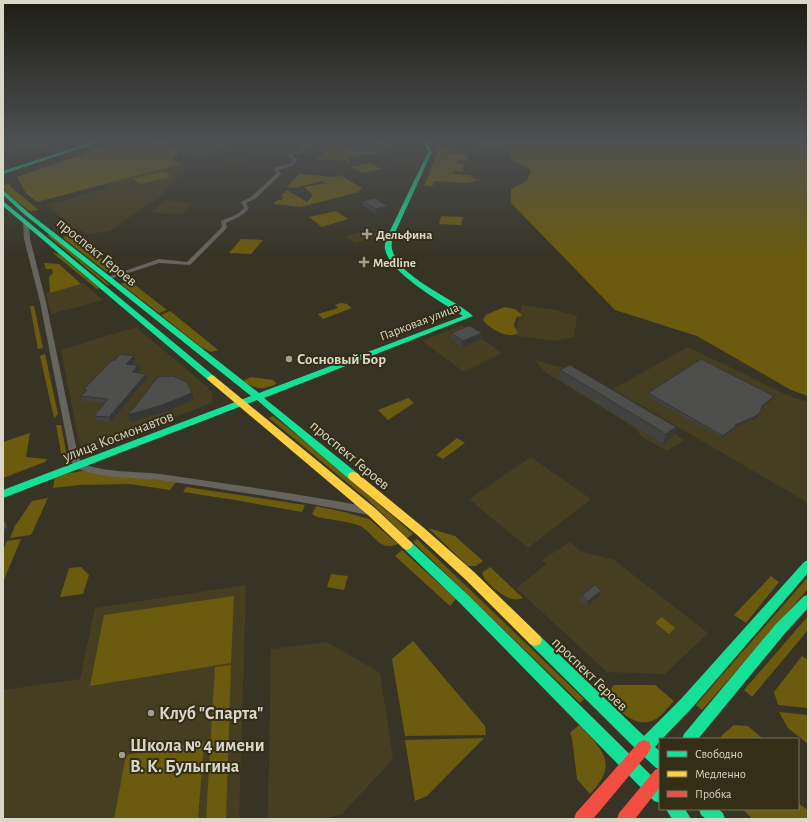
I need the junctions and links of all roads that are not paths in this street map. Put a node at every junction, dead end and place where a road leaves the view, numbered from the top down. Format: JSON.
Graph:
{"nodes":[{"id":1,"x":272,"y":179,"type":"edge"},
{"id":2,"x":417,"y":179,"type":"edge"},
{"id":3,"x":3,"y":192,"type":"edge"},
{"id":4,"x":3,"y":203,"type":"edge"},
{"id":5,"x":26,"y":223,"type":"junction"},
{"id":6,"x":108,"y":278,"type":"junction"},
{"id":7,"x":258,"y":397,"type":"junction"},
{"id":8,"x":243,"y":403,"type":"junction"},
{"id":9,"x":79,"y":466,"type":"junction"},
{"id":10,"x":3,"y":494,"type":"edge"},
{"id":11,"x":372,"y":512,"type":"junction"},
{"id":12,"x":808,"y":565,"type":"edge"},
{"id":13,"x":808,"y":600,"type":"edge"},
{"id":14,"x":690,"y":738,"type":"edge"},
{"id":15,"x":644,"y":747,"type":"junction"},
{"id":16,"x":659,"y":761,"type":"edge"},
{"id":17,"x":630,"y":763,"type":"junction"},
{"id":18,"x":659,"y":776,"type":"edge"},
{"id":19,"x":652,"y":786,"type":"junction"},
{"id":20,"x":659,"y":794,"type":"edge"},
{"id":21,"x":675,"y":810,"type":"edge"},
{"id":22,"x":708,"y":810,"type":"edge"},
{"id":23,"x":582,"y":819,"type":"edge"},
{"id":24,"x":625,"y":819,"type":"edge"},
{"id":25,"x":683,"y":819,"type":"edge"},
{"id":26,"x":717,"y":819,"type":"edge"}],
"edges":[{"from":1,"to":6,"type":"street"},
{"from":2,"to":7,"type":"main road","name":"Парковая улица"},
{"from":3,"to":6,"type":"main road","name":"проспект Героев"},
{"from":4,"to":5,"type":"main road","name":"проспект Героев"},
{"from":5,"to":8,"type":"main road","name":"проспект Героев"},
{"from":5,"to":9,"type":"street"},
{"from":6,"to":7,"type":"main road","name":"проспект Героев"},
{"from":7,"to":8,"type":"main road","name":"улица Космонавтов"},
{"from":7,"to":15,"type":"main road","name":"проспект Героев"},
{"from":8,"to":9,"type":"main road","name":"улица Космонавтов"},
{"from":8,"to":11,"type":"main road","name":"проспект Героев"},
{"from":9,"to":10,"type":"main road","name":"улица Космонавтов"},
{"from":9,"to":11,"type":"street","name":"проспект Героев"},
{"from":11,"to":17,"type":"main road","name":"проспект Героев"},
{"from":12,"to":15,"type":"main road"},
{"from":13,"to":14,"type":"main road"},
{"from":15,"to":16,"type":"main road","name":"проспект Героев"},
{"from":15,"to":17,"type":"main road"},
{"from":17,"to":19,"type":"main road","name":"проспект Героев"},
{"from":17,"to":23,"type":"main road"},
{"from":18,"to":19,"type":"main road"},
{"from":19,"to":20,"type":"main road","name":"проспект Героев"},
{"from":19,"to":24,"type":"main road"},
{"from":21,"to":25,"type":"main road"},
{"from":22,"to":26,"type":"main road"}]}
